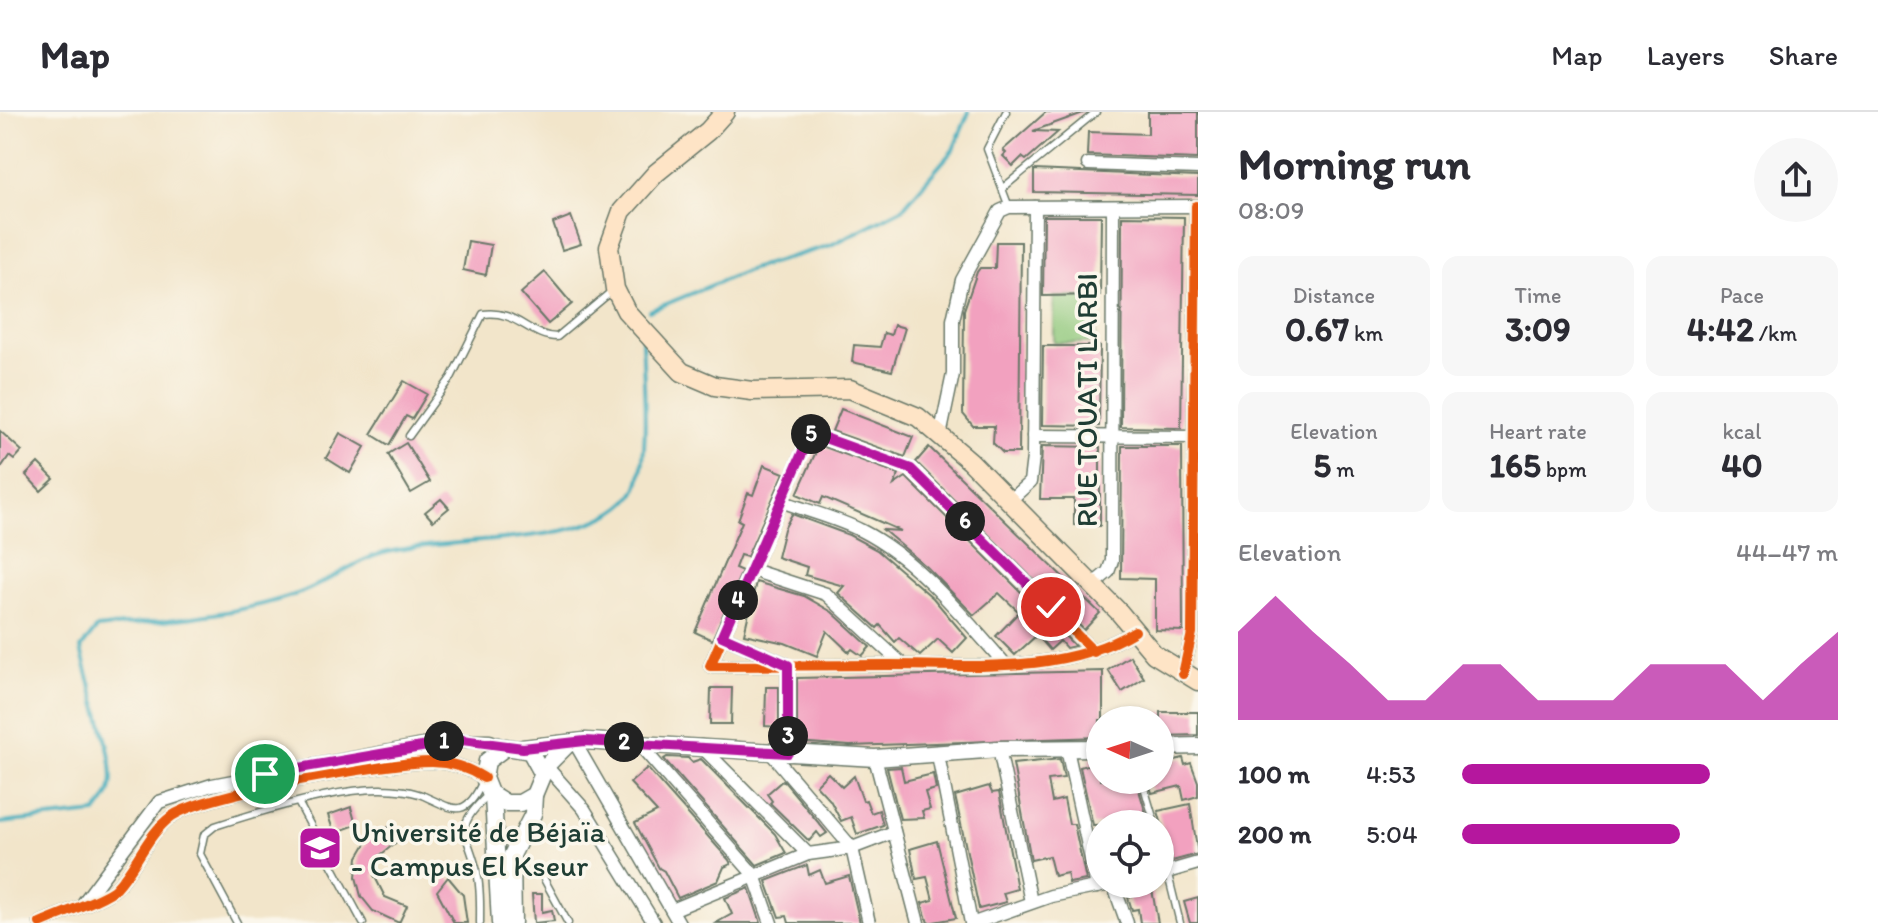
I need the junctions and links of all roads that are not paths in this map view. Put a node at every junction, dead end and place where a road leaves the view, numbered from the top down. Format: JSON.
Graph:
{"nodes":[{"id":1,"x":725,"y":112,"type":"edge"},
{"id":2,"x":1006,"y":112,"type":"edge"},
{"id":3,"x":1096,"y":112,"type":"edge"},
{"id":4,"x":1088,"y":164,"type":"dead end"},
{"id":5,"x":1198,"y":168,"type":"edge"},
{"id":6,"x":1004,"y":187,"type":"junction"},
{"id":7,"x":1197,"y":206,"type":"edge"},
{"id":8,"x":1009,"y":207,"type":"junction"},
{"id":9,"x":1035,"y":207,"type":"junction"},
{"id":10,"x":1113,"y":207,"type":"junction"},
{"id":11,"x":615,"y":289,"type":"junction"},
{"id":12,"x":409,"y":436,"type":"dead end"},
{"id":13,"x":940,"y":436,"type":"junction"},
{"id":14,"x":1033,"y":436,"type":"junction"},
{"id":15,"x":1111,"y":436,"type":"junction"},
{"id":16,"x":1196,"y":437,"type":"edge"},
{"id":17,"x":781,"y":501,"type":"junction"},
{"id":18,"x":1009,"y":501,"type":"junction"},
{"id":19,"x":752,"y":570,"type":"junction"},
{"id":20,"x":1092,"y":585,"type":"junction"},
{"id":21,"x":1135,"y":631,"type":"junction"},
{"id":22,"x":722,"y":636,"type":"junction"},
{"id":23,"x":1094,"y":652,"type":"junction"},
{"id":24,"x":788,"y":665,"type":"junction"},
{"id":25,"x":903,"y":665,"type":"junction"},
{"id":26,"x":1006,"y":665,"type":"junction"},
{"id":27,"x":1191,"y":678,"type":"edge"},
{"id":28,"x":638,"y":743,"type":"junction"},
{"id":29,"x":571,"y":744,"type":"junction"},
{"id":30,"x":701,"y":746,"type":"junction"},
{"id":31,"x":1198,"y":746,"type":"edge"},
{"id":32,"x":515,"y":747,"type":"junction"},
{"id":33,"x":1174,"y":747,"type":"edge"},
{"id":34,"x":1086,"y":748,"type":"edge"},
{"id":35,"x":999,"y":749,"type":"junction"},
{"id":36,"x":1067,"y":749,"type":"junction"},
{"id":37,"x":771,"y":753,"type":"junction"},
{"id":38,"x":788,"y":753,"type":"junction"},
{"id":39,"x":938,"y":755,"type":"junction"},
{"id":40,"x":875,"y":758,"type":"junction"},
{"id":41,"x":544,"y":769,"type":"junction"},
{"id":42,"x":489,"y":789,"type":"junction"},
{"id":43,"x":534,"y":795,"type":"junction"},
{"id":44,"x":299,"y":804,"type":"junction"},
{"id":45,"x":894,"y":832,"type":"junction"},
{"id":46,"x":1086,"y":836,"type":"edge"},
{"id":47,"x":852,"y":848,"type":"junction"},
{"id":48,"x":808,"y":854,"type":"junction"},
{"id":49,"x":1198,"y":863,"type":"edge"},
{"id":50,"x":538,"y":868,"type":"dead end"},
{"id":51,"x":1174,"y":870,"type":"edge"},
{"id":52,"x":754,"y":875,"type":"junction"},
{"id":53,"x":1086,"y":890,"type":"edge"},
{"id":54,"x":1117,"y":898,"type":"edge"},
{"id":55,"x":1172,"y":898,"type":"edge"},
{"id":56,"x":84,"y":902,"type":"junction"},
{"id":57,"x":1031,"y":902,"type":"junction"},
{"id":58,"x":672,"y":910,"type":"junction"},
{"id":59,"x":360,"y":922,"type":"edge"},
{"id":60,"x":40,"y":923,"type":"edge"},
{"id":61,"x":237,"y":923,"type":"edge"},
{"id":62,"x":480,"y":923,"type":"edge"},
{"id":63,"x":500,"y":923,"type":"edge"},
{"id":64,"x":513,"y":923,"type":"edge"},
{"id":65,"x":568,"y":923,"type":"edge"},
{"id":66,"x":654,"y":923,"type":"edge"},
{"id":67,"x":679,"y":923,"type":"edge"},
{"id":68,"x":771,"y":923,"type":"edge"},
{"id":69,"x":869,"y":923,"type":"edge"},
{"id":70,"x":918,"y":923,"type":"edge"},
{"id":71,"x":972,"y":923,"type":"edge"},
{"id":72,"x":1127,"y":923,"type":"edge"},
{"id":73,"x":1180,"y":923,"type":"edge"}],
"edges":[{"from":1,"to":11,"type":"main road"},
{"from":2,"to":6,"type":"lane"},
{"from":3,"to":6,"type":"lane"},
{"from":4,"to":5,"type":"street"},
{"from":6,"to":8,"type":"lane"},
{"from":7,"to":10,"type":"street"},
{"from":7,"to":16,"type":"street"},
{"from":8,"to":9,"type":"street"},
{"from":8,"to":13,"type":"street"},
{"from":9,"to":10,"type":"street"},
{"from":9,"to":14,"type":"street"},
{"from":10,"to":15,"type":"street","name":"RUE TOUATI LARBI"},
{"from":11,"to":12,"type":"lane"},
{"from":11,"to":13,"type":"main road"},
{"from":13,"to":18,"type":"main road"},
{"from":14,"to":15,"type":"street"},
{"from":14,"to":18,"type":"street"},
{"from":15,"to":16,"type":"street"},
{"from":15,"to":20,"type":"street","name":"RUE TOUATI LARBI"},
{"from":16,"to":27,"type":"street"},
{"from":17,"to":19,"type":"street"},
{"from":17,"to":23,"type":"street"},
{"from":17,"to":26,"type":"street"},
{"from":18,"to":20,"type":"main road"},
{"from":19,"to":22,"type":"street"},
{"from":19,"to":25,"type":"street"},
{"from":20,"to":21,"type":"main road"},
{"from":21,"to":23,"type":"street"},
{"from":21,"to":27,"type":"main road"},
{"from":22,"to":24,"type":"street"},
{"from":22,"to":24,"type":"street"},
{"from":23,"to":26,"type":"street"},
{"from":24,"to":25,"type":"street"},
{"from":24,"to":38,"type":"street"},
{"from":25,"to":26,"type":"street"},
{"from":28,"to":29,"type":"street"},
{"from":28,"to":30,"type":"street"},
{"from":28,"to":52,"type":"street"},
{"from":29,"to":32,"type":"street"},
{"from":29,"to":41,"type":"street"},
{"from":29,"to":58,"type":"street"},
{"from":30,"to":37,"type":"street"},
{"from":30,"to":48,"type":"street"},
{"from":31,"to":33,"type":"street"},
{"from":32,"to":41,"type":"street"},
{"from":32,"to":42,"type":"street"},
{"from":32,"to":56,"type":"street"},
{"from":34,"to":36,"type":"street"},
{"from":35,"to":36,"type":"street"},
{"from":35,"to":39,"type":"street"},
{"from":35,"to":57,"type":"street"},
{"from":36,"to":46,"type":"street"},
{"from":37,"to":38,"type":"street"},
{"from":37,"to":47,"type":"street"},
{"from":38,"to":40,"type":"street"},
{"from":39,"to":40,"type":"street"},
{"from":39,"to":71,"type":"street"},
{"from":40,"to":45,"type":"street"},
{"from":41,"to":43,"type":"street"},
{"from":41,"to":66,"type":"street"},
{"from":42,"to":43,"type":"street"},
{"from":42,"to":44,"type":"lane"},
{"from":42,"to":56,"type":"street"},
{"from":42,"to":62,"type":"lane"},
{"from":42,"to":63,"type":"street"},
{"from":43,"to":64,"type":"street"},
{"from":44,"to":59,"type":"lane"},
{"from":44,"to":61,"type":"lane"},
{"from":45,"to":47,"type":"street"},
{"from":45,"to":70,"type":"street"},
{"from":47,"to":48,"type":"street"},
{"from":47,"to":69,"type":"street"},
{"from":48,"to":52,"type":"street"},
{"from":49,"to":51,"type":"street"},
{"from":50,"to":65,"type":"lane"},
{"from":52,"to":58,"type":"street"},
{"from":52,"to":68,"type":"street"},
{"from":53,"to":57,"type":"street"},
{"from":54,"to":72,"type":"street"},
{"from":55,"to":73,"type":"lane"},
{"from":56,"to":60,"type":"street"},
{"from":57,"to":71,"type":"street"},
{"from":58,"to":67,"type":"street"}]}
